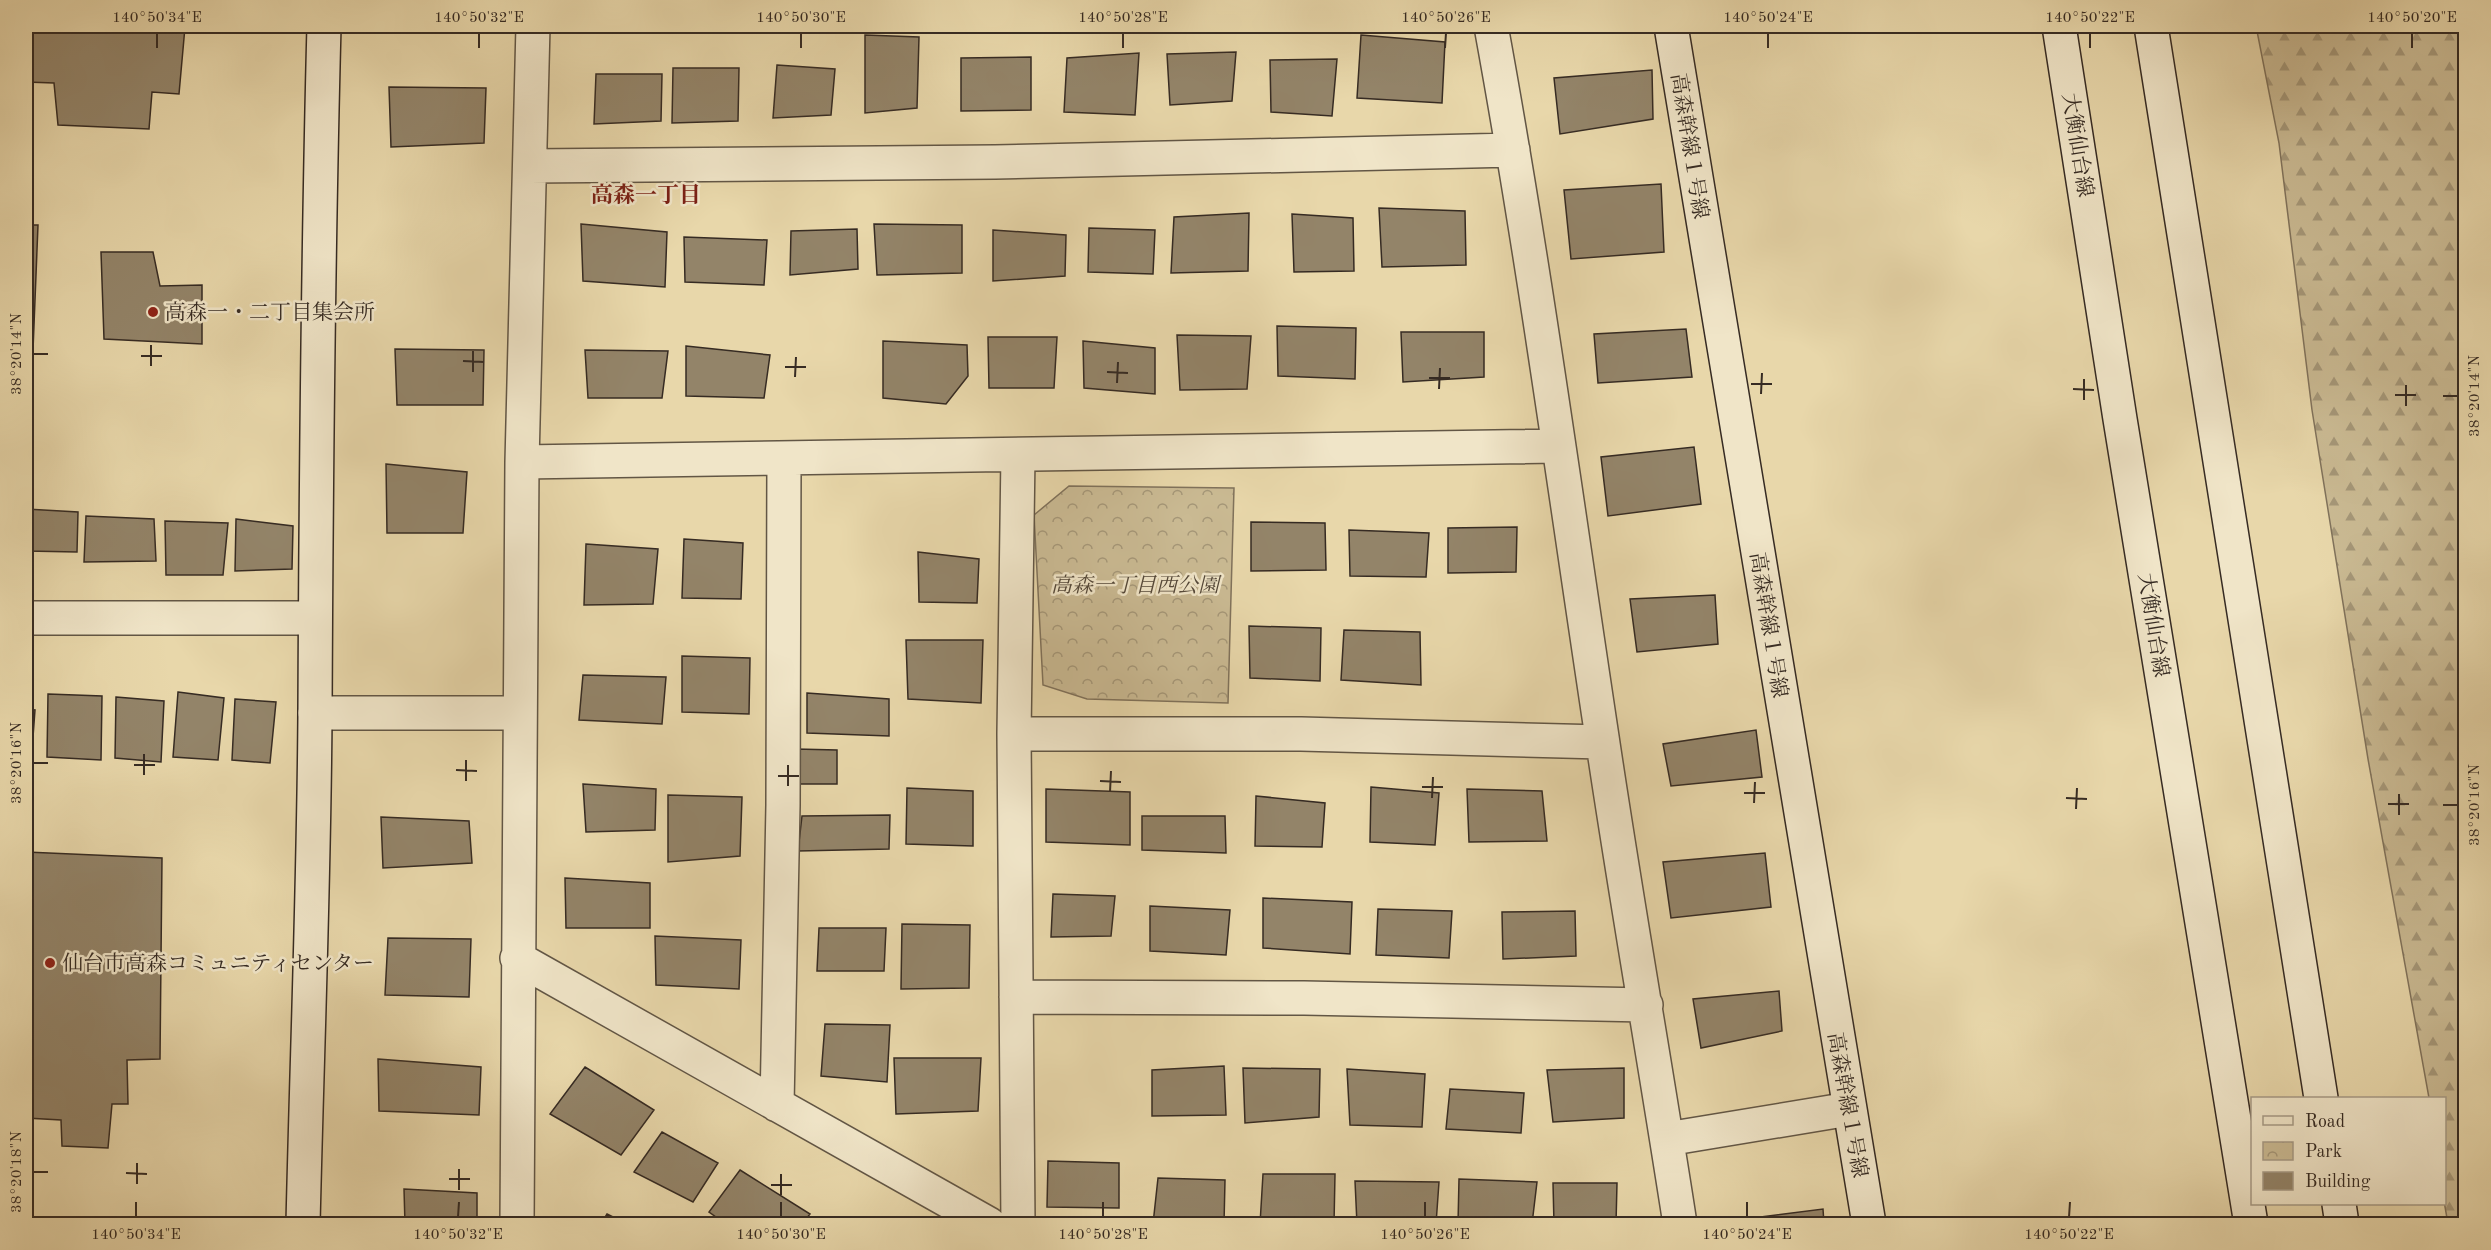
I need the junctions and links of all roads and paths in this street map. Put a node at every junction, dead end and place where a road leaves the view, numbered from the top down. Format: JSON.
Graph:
{"nodes":[{"id":1,"x":324,"y":26,"type":"edge"},
{"id":2,"x":533,"y":26,"type":"edge"},
{"id":3,"x":1491,"y":26,"type":"edge"},
{"id":4,"x":1671,"y":26,"type":"edge"},
{"id":5,"x":2060,"y":26,"type":"edge"},
{"id":6,"x":2151,"y":26,"type":"edge"},
{"id":7,"x":1514,"y":150,"type":"junction"},
{"id":8,"x":530,"y":166,"type":"junction"},
{"id":9,"x":1558,"y":446,"type":"junction"},
{"id":10,"x":1018,"y":455,"type":"junction"},
{"id":11,"x":784,"y":458,"type":"junction"},
{"id":12,"x":522,"y":462,"type":"junction"},
{"id":13,"x":27,"y":618,"type":"dead end"},
{"id":14,"x":314,"y":618,"type":"junction"},
{"id":15,"x":315,"y":713,"type":"junction"},
{"id":16,"x":520,"y":713,"type":"junction"},
{"id":17,"x":1014,"y":734,"type":"junction"},
{"id":18,"x":1602,"y":742,"type":"junction"},
{"id":19,"x":517,"y":958,"type":"junction"},
{"id":20,"x":1016,"y":997,"type":"junction"},
{"id":21,"x":1646,"y":1005,"type":"junction"},
{"id":22,"x":2321,"y":1097,"type":"edge"},
{"id":23,"x":777,"y":1105,"type":"junction"},
{"id":24,"x":1849,"y":1109,"type":"junction"},
{"id":25,"x":1667,"y":1139,"type":"junction"},
{"id":26,"x":2339,"y":1205,"type":"edge"},
{"id":27,"x":303,"y":1224,"type":"edge"},
{"id":28,"x":517,"y":1224,"type":"edge"},
{"id":29,"x":989,"y":1224,"type":"edge"},
{"id":30,"x":1018,"y":1224,"type":"edge"},
{"id":31,"x":1680,"y":1224,"type":"edge"},
{"id":32,"x":1869,"y":1224,"type":"edge"},
{"id":33,"x":2252,"y":1224,"type":"edge"},
{"id":34,"x":2342,"y":1224,"type":"edge"}],
"edges":[{"from":1,"to":14,"type":"street"},
{"from":2,"to":8,"type":"street"},
{"from":3,"to":7,"type":"street"},
{"from":4,"to":24,"type":"street","name":"高森幹線１号線"},
{"from":5,"to":33,"type":"street","name":"大衡仙台線"},
{"from":6,"to":22,"type":"street"},
{"from":7,"to":8,"type":"street"},
{"from":7,"to":9,"type":"street"},
{"from":8,"to":12,"type":"street"},
{"from":9,"to":10,"type":"street"},
{"from":9,"to":18,"type":"street"},
{"from":10,"to":11,"type":"street"},
{"from":10,"to":17,"type":"street"},
{"from":11,"to":12,"type":"street"},
{"from":11,"to":23,"type":"street"},
{"from":12,"to":16,"type":"street"},
{"from":13,"to":14,"type":"street"},
{"from":14,"to":15,"type":"street"},
{"from":15,"to":16,"type":"street"},
{"from":15,"to":27,"type":"street"},
{"from":16,"to":19,"type":"street"},
{"from":17,"to":18,"type":"street"},
{"from":17,"to":20,"type":"street"},
{"from":18,"to":21,"type":"street"},
{"from":19,"to":23,"type":"street"},
{"from":19,"to":28,"type":"street"},
{"from":20,"to":21,"type":"street"},
{"from":20,"to":30,"type":"street"},
{"from":21,"to":25,"type":"street"},
{"from":23,"to":29,"type":"street"},
{"from":24,"to":25,"type":"street"},
{"from":24,"to":32,"type":"street","name":"高森幹線１号線"},
{"from":25,"to":31,"type":"street"},
{"from":26,"to":34,"type":"street"}]}
